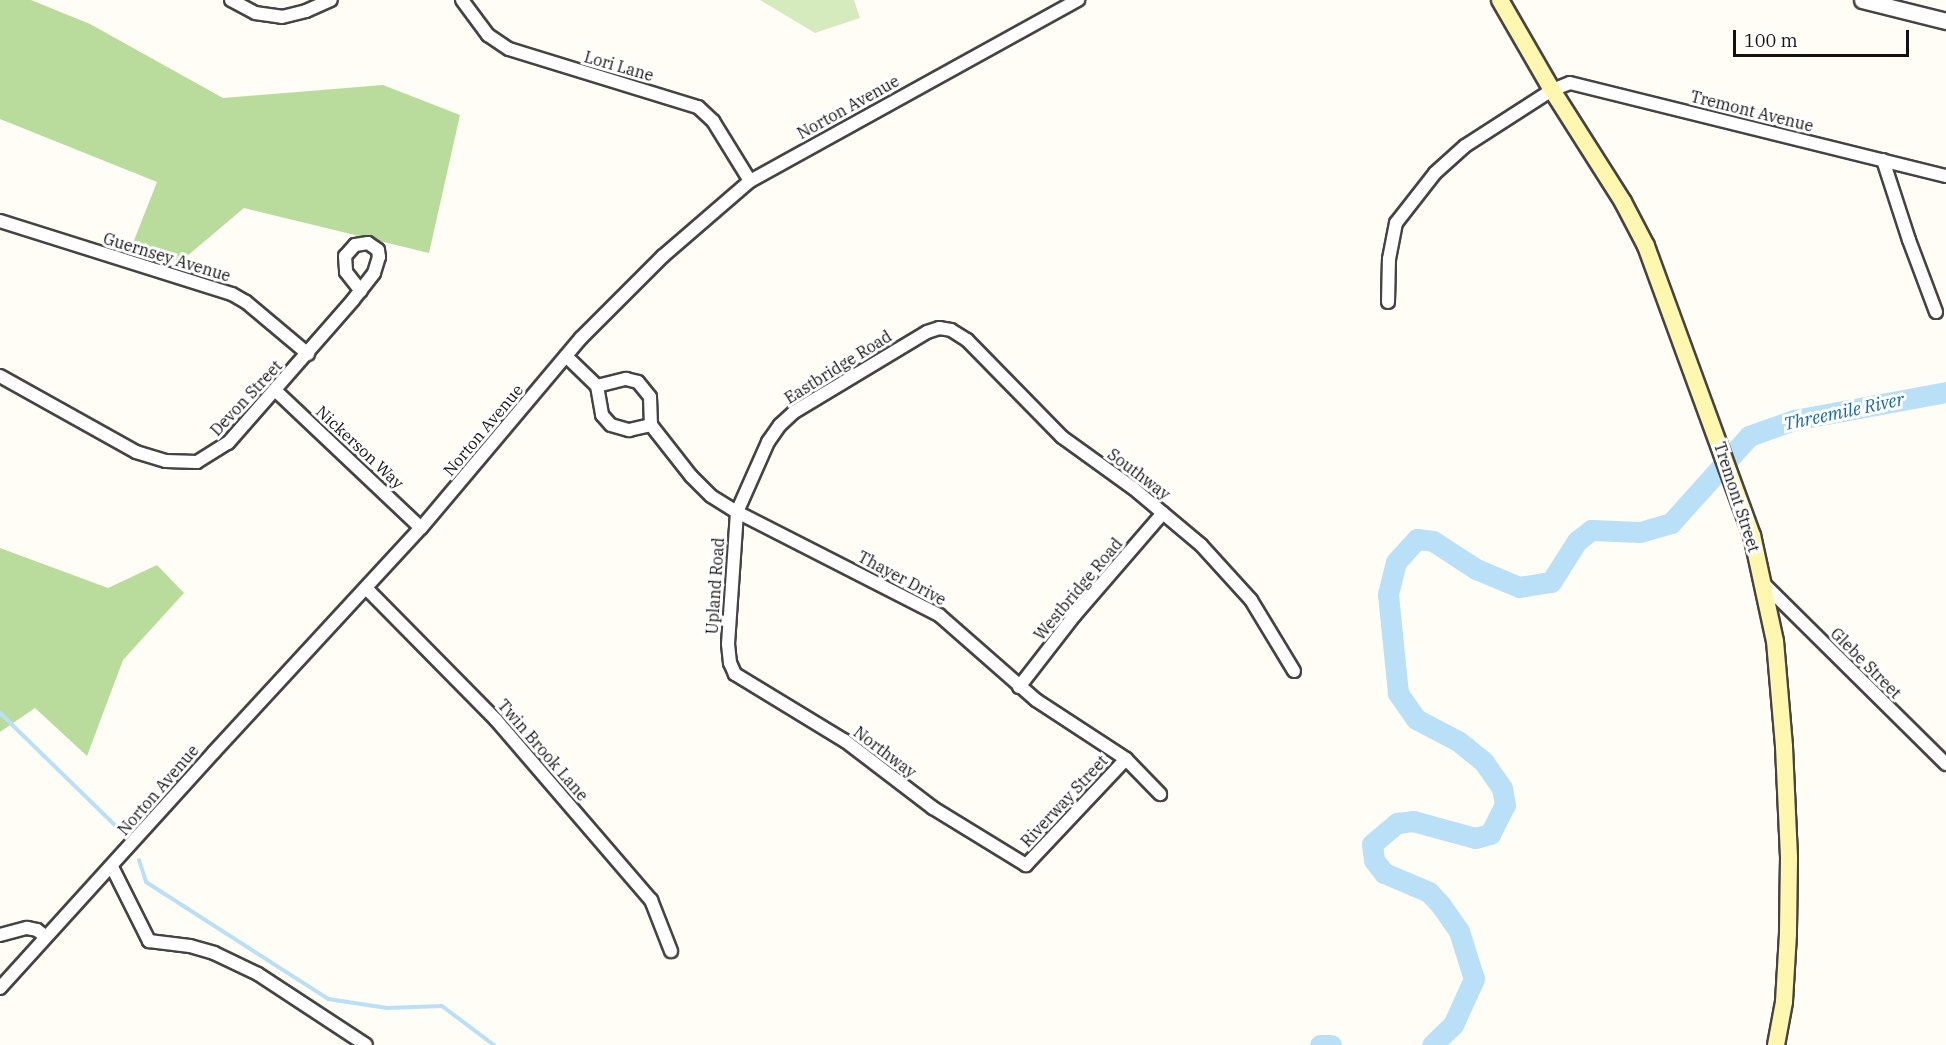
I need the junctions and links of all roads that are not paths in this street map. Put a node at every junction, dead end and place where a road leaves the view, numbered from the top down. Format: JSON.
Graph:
{"nodes":[{"id":1,"x":231,"y":0,"type":"edge"},
{"id":2,"x":331,"y":0,"type":"edge"},
{"id":3,"x":462,"y":0,"type":"edge"},
{"id":4,"x":1078,"y":0,"type":"edge"},
{"id":5,"x":1500,"y":0,"type":"edge"},
{"id":6,"x":1862,"y":0,"type":"edge"},
{"id":7,"x":1946,"y":21,"type":"edge"},
{"id":8,"x":1552,"y":90,"type":"junction"},
{"id":9,"x":1883,"y":160,"type":"junction"},
{"id":10,"x":1946,"y":176,"type":"edge"},
{"id":11,"x":750,"y":182,"type":"junction"},
{"id":12,"x":0,"y":221,"type":"edge"},
{"id":13,"x":360,"y":291,"type":"dead end"},
{"id":14,"x":1388,"y":302,"type":"dead end"},
{"id":15,"x":1936,"y":312,"type":"dead end"},
{"id":16,"x":939,"y":328,"type":"joint"},
{"id":17,"x":308,"y":354,"type":"junction"},
{"id":18,"x":566,"y":356,"type":"junction"},
{"id":19,"x":0,"y":376,"type":"edge"},
{"id":20,"x":597,"y":386,"type":"junction"},
{"id":21,"x":276,"y":391,"type":"junction"},
{"id":22,"x":651,"y":425,"type":"junction"},
{"id":23,"x":737,"y":512,"type":"junction"},
{"id":24,"x":1163,"y":513,"type":"junction"},
{"id":25,"x":421,"y":528,"type":"junction"},
{"id":26,"x":1764,"y":584,"type":"junction"},
{"id":27,"x":366,"y":588,"type":"junction"},
{"id":28,"x":730,"y":662,"type":"joint"},
{"id":29,"x":1294,"y":671,"type":"dead end"},
{"id":30,"x":1018,"y":687,"type":"junction"},
{"id":31,"x":1126,"y":759,"type":"junction"},
{"id":32,"x":1946,"y":764,"type":"edge"},
{"id":33,"x":1160,"y":794,"type":"dead end"},
{"id":34,"x":1026,"y":865,"type":"joint"},
{"id":35,"x":112,"y":867,"type":"junction"},
{"id":36,"x":0,"y":935,"type":"edge"},
{"id":37,"x":46,"y":937,"type":"junction"},
{"id":38,"x":671,"y":951,"type":"dead end"},
{"id":39,"x":0,"y":988,"type":"edge"},
{"id":40,"x":366,"y":1045,"type":"edge"},
{"id":41,"x":1776,"y":1045,"type":"edge"}],
"edges":[{"from":1,"to":2,"type":"street"},
{"from":3,"to":11,"type":"street","name":"Lori Lane"},
{"from":4,"to":11,"type":"street","name":"Norton Avenue"},
{"from":5,"to":8,"type":"main road","name":"Tremont Street"},
{"from":6,"to":7,"type":"street"},
{"from":8,"to":9,"type":"street","name":"Tremont Avenue"},
{"from":8,"to":14,"type":"street"},
{"from":8,"to":26,"type":"main road","name":"Tremont Street"},
{"from":9,"to":10,"type":"street","name":"Tremont Avenue"},
{"from":9,"to":15,"type":"street"},
{"from":11,"to":18,"type":"street","name":"Norton Avenue"},
{"from":12,"to":17,"type":"street","name":"Guernsey Avenue"},
{"from":13,"to":17,"type":"street","name":"Devon Street"},
{"from":16,"to":23,"type":"street","name":"Eastbridge Road"},
{"from":16,"to":24,"type":"street","name":"Southway"},
{"from":17,"to":21,"type":"street","name":"Devon Street"},
{"from":18,"to":20,"type":"street"},
{"from":18,"to":25,"type":"street","name":"Norton Avenue"},
{"from":19,"to":21,"type":"street","name":"Devon Street"},
{"from":20,"to":22,"type":"street"},
{"from":20,"to":22,"type":"street"},
{"from":21,"to":25,"type":"street","name":"Nickerson Way"},
{"from":22,"to":23,"type":"street","name":"Thayer Drive"},
{"from":23,"to":28,"type":"street","name":"Upland Road"},
{"from":23,"to":30,"type":"street","name":"Thayer Drive"},
{"from":24,"to":29,"type":"street","name":"Southway"},
{"from":24,"to":30,"type":"street","name":"Westbridge Road"},
{"from":25,"to":27,"type":"street","name":"Norton Avenue"},
{"from":26,"to":32,"type":"street","name":"Glebe Street"},
{"from":26,"to":41,"type":"main road","name":"Tremont Street"},
{"from":27,"to":35,"type":"street","name":"Norton Avenue"},
{"from":27,"to":38,"type":"street","name":"Twin Brook Lane"},
{"from":28,"to":34,"type":"street","name":"Northway"},
{"from":30,"to":31,"type":"street","name":"Thayer Drive"},
{"from":31,"to":33,"type":"street","name":"Thayer Drive"},
{"from":31,"to":34,"type":"street","name":"Riverway Street"},
{"from":35,"to":37,"type":"street","name":"Norton Avenue"},
{"from":35,"to":40,"type":"street"},
{"from":36,"to":37,"type":"street"},
{"from":37,"to":39,"type":"street","name":"Norton Avenue"}]}
